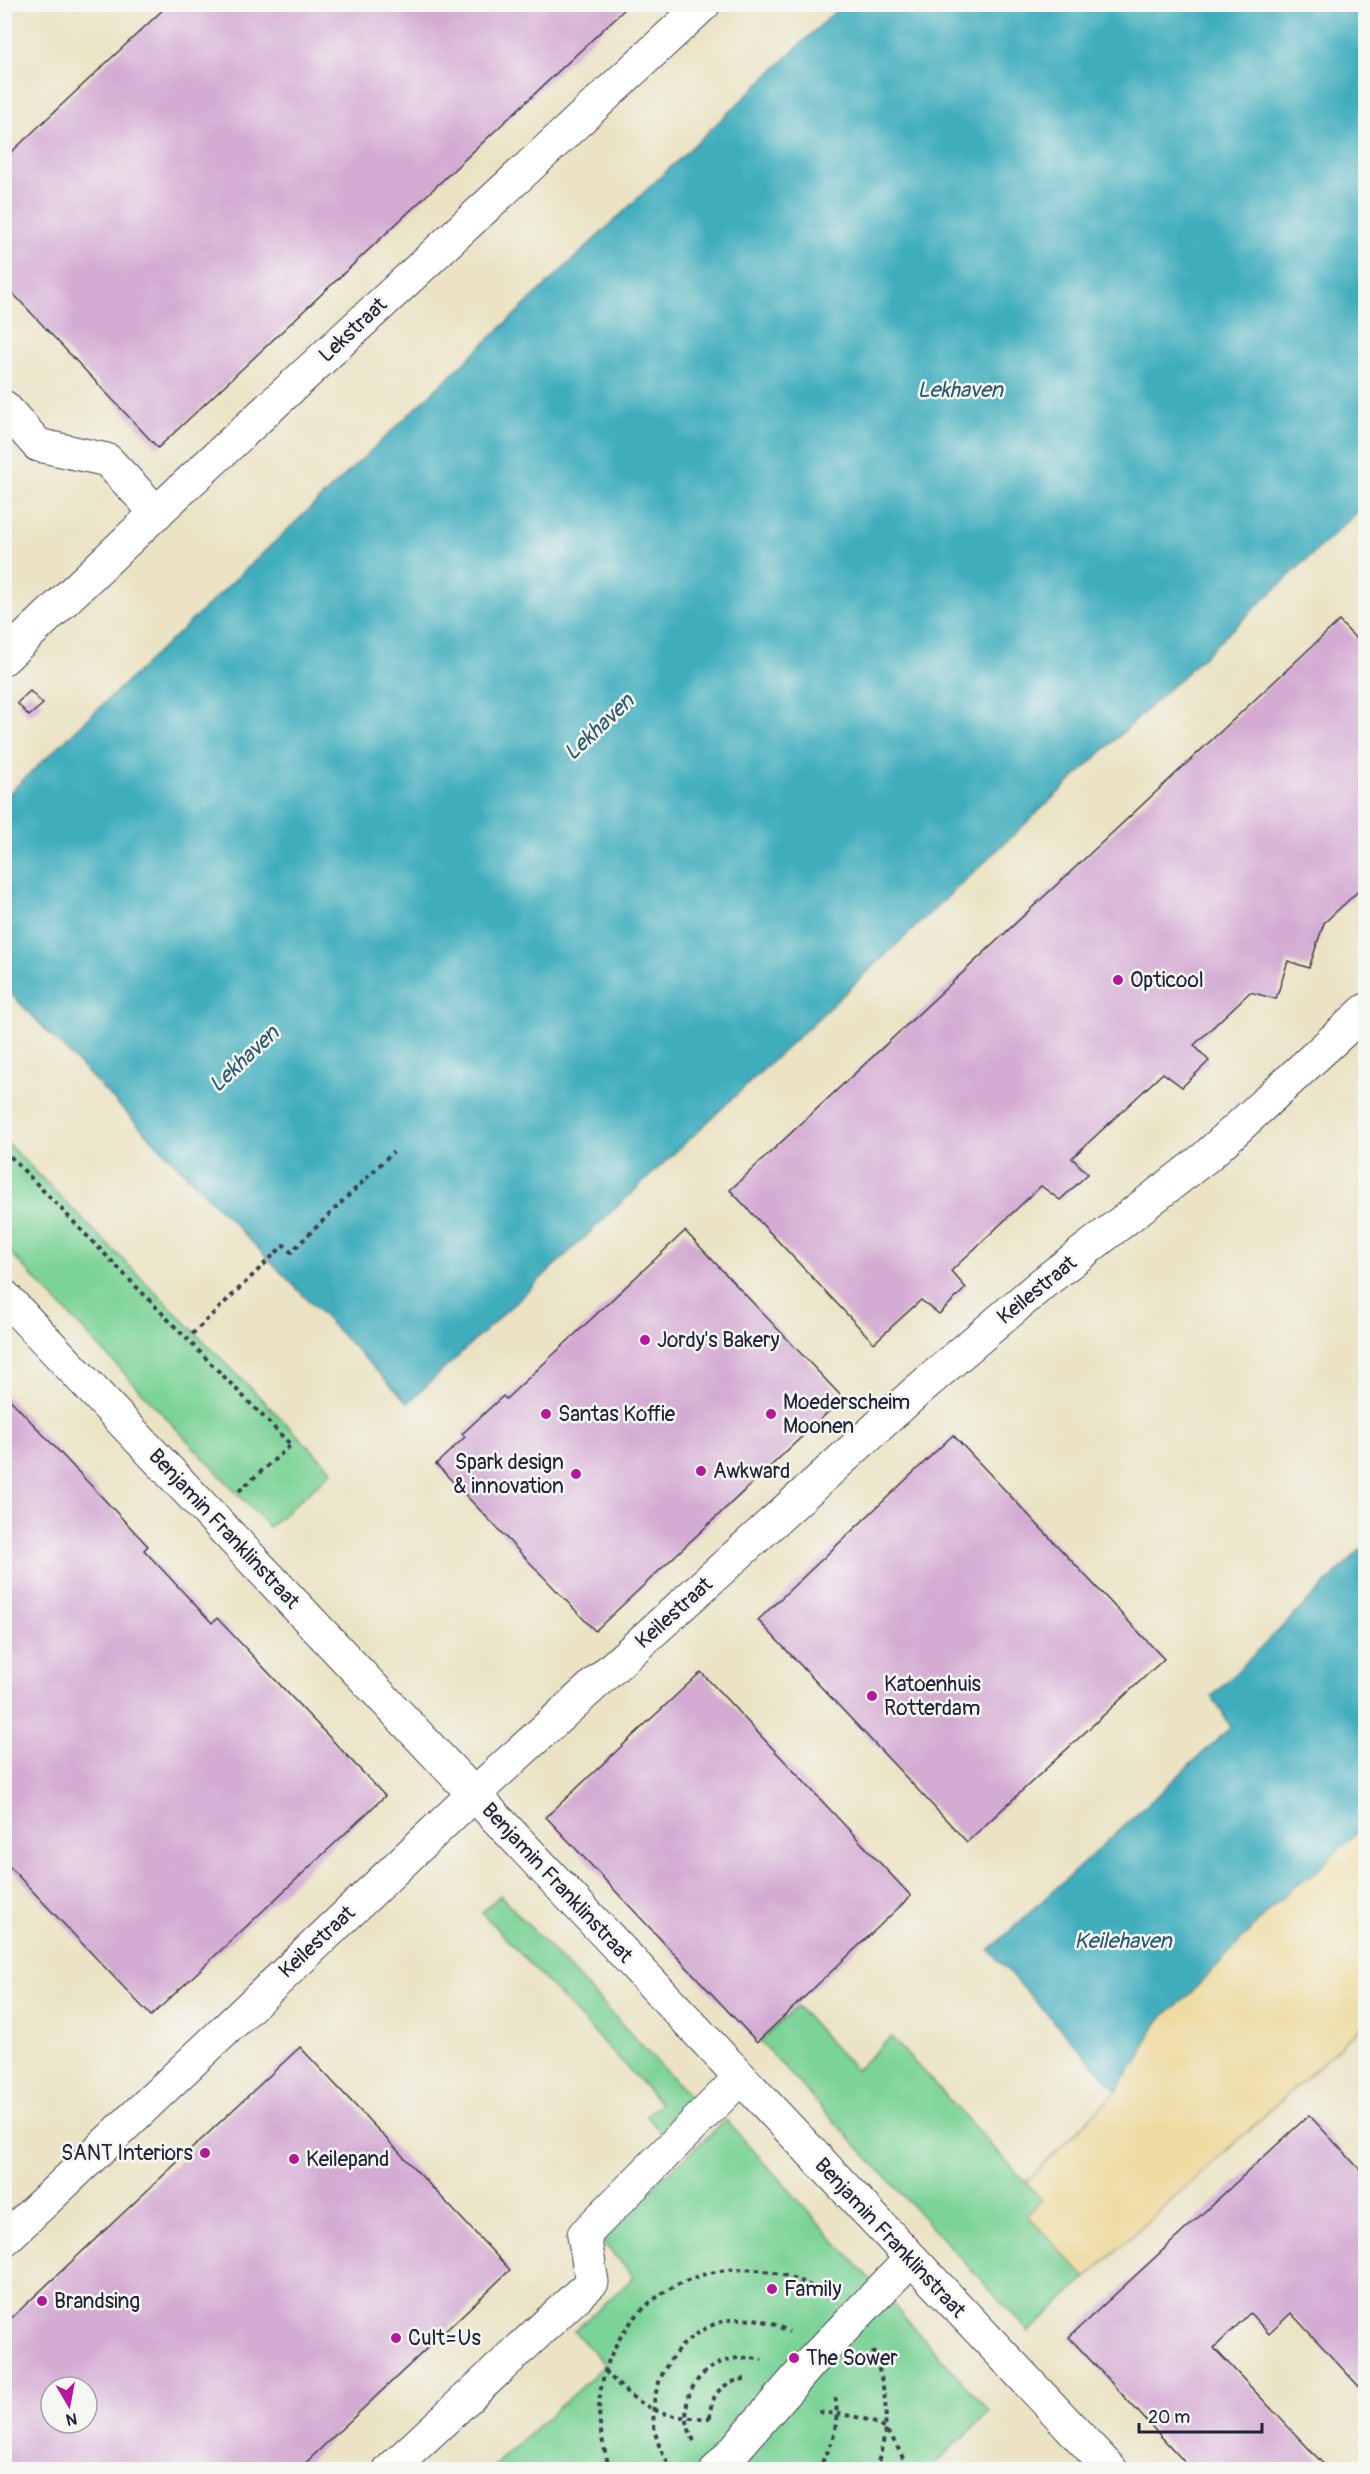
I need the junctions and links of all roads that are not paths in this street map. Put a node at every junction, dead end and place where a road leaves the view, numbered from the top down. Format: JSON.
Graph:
{"nodes":[{"id":1,"x":704,"y":4,"type":"edge"},
{"id":2,"x":4,"y":407,"type":"edge"},
{"id":3,"x":157,"y":513,"type":"junction"},
{"id":4,"x":4,"y":658,"type":"edge"},
{"id":5,"x":1365,"y":1010,"type":"edge"},
{"id":6,"x":4,"y":1296,"type":"edge"},
{"id":7,"x":474,"y":1794,"type":"junction"},
{"id":8,"x":740,"y":2078,"type":"junction"},
{"id":9,"x":4,"y":2240,"type":"edge"},
{"id":10,"x":910,"y":2260,"type":"junction"},
{"id":11,"x":390,"y":2469,"type":"edge"},
{"id":12,"x":717,"y":2469,"type":"edge"},
{"id":13,"x":1110,"y":2469,"type":"edge"}],
"edges":[{"from":1,"to":3,"type":"street","name":"Lekstraat"},
{"from":2,"to":3,"type":"street"},
{"from":3,"to":4,"type":"street","name":"Lekstraat"},
{"from":5,"to":7,"type":"street","name":"Keilestraat"},
{"from":6,"to":7,"type":"street","name":"Benjamin Franklinstraat"},
{"from":7,"to":8,"type":"street","name":"Benjamin Franklinstraat"},
{"from":7,"to":9,"type":"street","name":"Keilestraat"},
{"from":8,"to":10,"type":"street","name":"Benjamin Franklinstraat"},
{"from":8,"to":11,"type":"street"},
{"from":10,"to":12,"type":"street"},
{"from":10,"to":13,"type":"street","name":"Benjamin Franklinstraat"}]}
